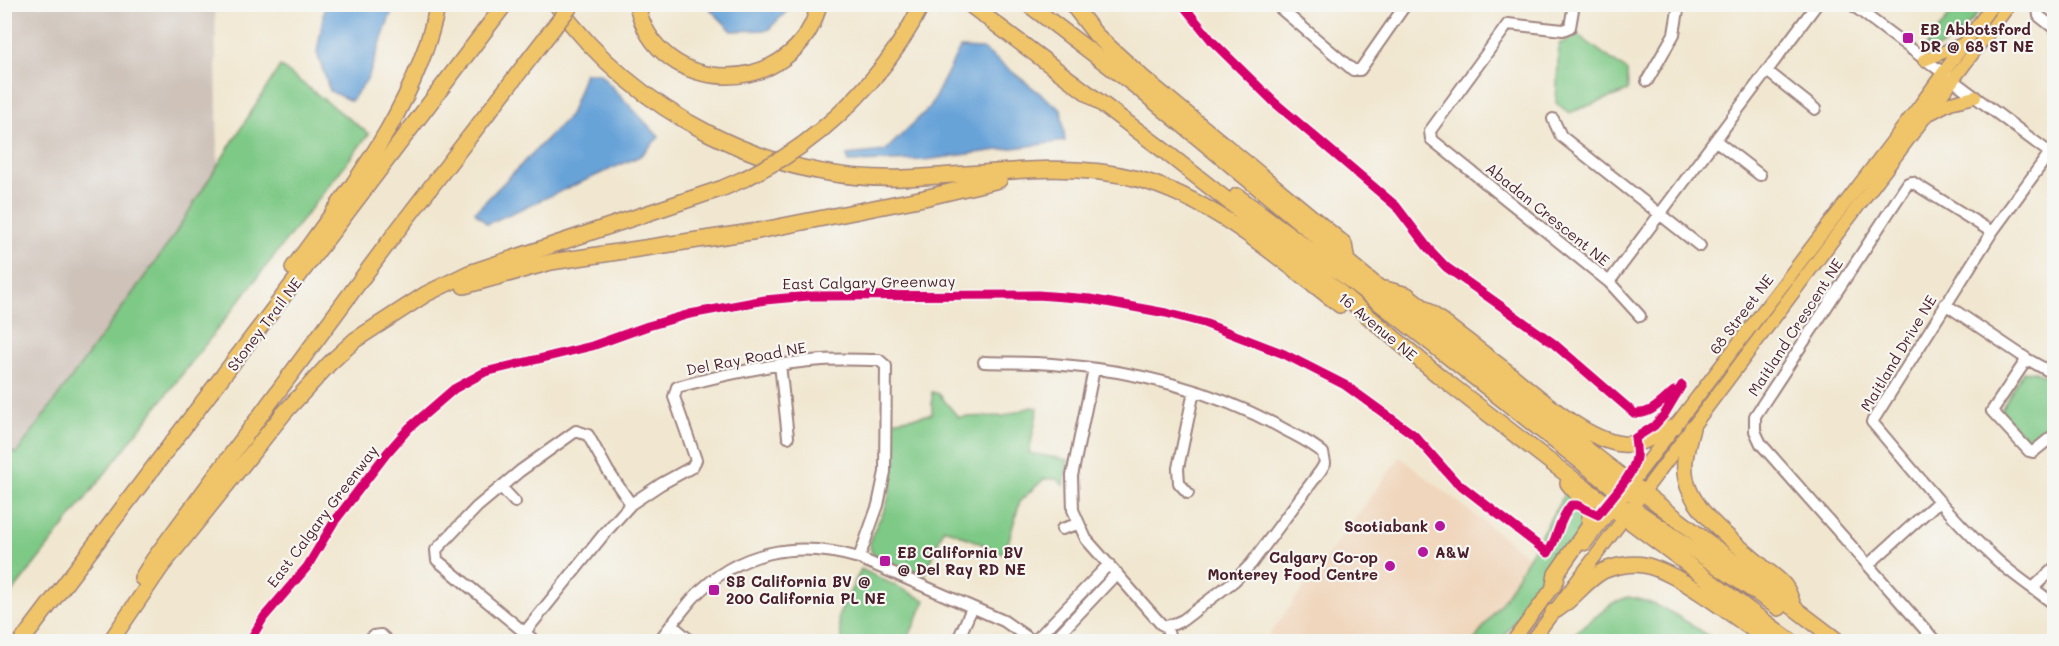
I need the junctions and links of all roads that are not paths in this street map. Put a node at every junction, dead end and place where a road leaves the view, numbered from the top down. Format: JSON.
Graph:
{"nodes":[{"id":1,"x":438,"y":4,"type":"edge"},
{"id":2,"x":505,"y":4,"type":"edge"},
{"id":3,"x":556,"y":4,"type":"edge"},
{"id":4,"x":572,"y":4,"type":"edge"},
{"id":5,"x":637,"y":4,"type":"edge"},
{"id":6,"x":819,"y":4,"type":"edge"},
{"id":7,"x":969,"y":4,"type":"edge"},
{"id":8,"x":1028,"y":4,"type":"edge"},
{"id":9,"x":1072,"y":4,"type":"edge"},
{"id":10,"x":1275,"y":4,"type":"edge"},
{"id":11,"x":1406,"y":4,"type":"edge"},
{"id":12,"x":1574,"y":4,"type":"edge"},
{"id":13,"x":1680,"y":4,"type":"edge"},
{"id":14,"x":1817,"y":4,"type":"edge"},
{"id":15,"x":1851,"y":4,"type":"edge"},
{"id":16,"x":1993,"y":4,"type":"edge"},
{"id":17,"x":2010,"y":4,"type":"edge"},
{"id":18,"x":2041,"y":4,"type":"edge"},
{"id":19,"x":920,"y":9,"type":"edge"},
{"id":20,"x":2055,"y":28,"type":"edge"},
{"id":21,"x":1964,"y":43,"type":"junction"},
{"id":22,"x":1924,"y":60,"type":"junction"},
{"id":23,"x":1767,"y":71,"type":"junction"},
{"id":24,"x":1947,"y":77,"type":"junction"},
{"id":25,"x":1647,"y":81,"type":"dead end"},
{"id":26,"x":1975,"y":97,"type":"junction"},
{"id":27,"x":1815,"y":109,"type":"dead end"},
{"id":28,"x":1925,"y":117,"type":"junction"},
{"id":29,"x":1553,"y":119,"type":"dead end"},
{"id":30,"x":1715,"y":140,"type":"junction"},
{"id":31,"x":1158,"y":146,"type":"junction"},
{"id":32,"x":2052,"y":150,"type":"edge"},
{"id":33,"x":1068,"y":170,"type":"junction"},
{"id":34,"x":1760,"y":174,"type":"dead end"},
{"id":35,"x":1660,"y":213,"type":"junction"},
{"id":36,"x":1992,"y":232,"type":"junction"},
{"id":37,"x":1700,"y":246,"type":"dead end"},
{"id":38,"x":1347,"y":262,"type":"junction"},
{"id":39,"x":1609,"y":282,"type":"junction"},
{"id":40,"x":1378,"y":287,"type":"junction"},
{"id":41,"x":1945,"y":304,"type":"junction"},
{"id":42,"x":1640,"y":316,"type":"dead end"},
{"id":43,"x":381,"y":322,"type":"junction"},
{"id":44,"x":1405,"y":348,"type":"junction"},
{"id":45,"x":2027,"y":359,"type":"junction"},
{"id":46,"x":984,"y":362,"type":"dead end"},
{"id":47,"x":780,"y":364,"type":"junction"},
{"id":48,"x":1094,"y":369,"type":"junction"},
{"id":49,"x":2055,"y":374,"type":"edge"},
{"id":50,"x":1194,"y":391,"type":"junction"},
{"id":51,"x":1674,"y":427,"type":"junction"},
{"id":52,"x":1692,"y":428,"type":"junction"},
{"id":53,"x":2055,"y":435,"type":"edge"},
{"id":54,"x":788,"y":437,"type":"dead end"},
{"id":55,"x":1553,"y":464,"type":"junction"},
{"id":56,"x":156,"y":466,"type":"junction"},
{"id":57,"x":501,"y":487,"type":"junction"},
{"id":58,"x":1632,"y":489,"type":"junction"},
{"id":59,"x":1188,"y":493,"type":"dead end"},
{"id":60,"x":1939,"y":501,"type":"junction"},
{"id":61,"x":515,"y":502,"type":"dead end"},
{"id":62,"x":631,"y":504,"type":"junction"},
{"id":63,"x":1622,"y":511,"type":"junction"},
{"id":64,"x":1078,"y":524,"type":"junction"},
{"id":65,"x":1062,"y":529,"type":"dead end"},
{"id":66,"x":859,"y":558,"type":"junction"},
{"id":67,"x":1109,"y":564,"type":"junction"},
{"id":68,"x":1868,"y":564,"type":"junction"},
{"id":69,"x":2055,"y":568,"type":"edge"},
{"id":70,"x":1118,"y":573,"type":"junction"},
{"id":71,"x":1554,"y":585,"type":"junction"},
{"id":72,"x":2033,"y":588,"type":"junction"},
{"id":73,"x":2055,"y":604,"type":"edge"},
{"id":74,"x":972,"y":608,"type":"junction"},
{"id":75,"x":1794,"y":608,"type":"junction"},
{"id":76,"x":1553,"y":612,"type":"junction"},
{"id":77,"x":672,"y":625,"type":"junction"},
{"id":78,"x":1166,"y":626,"type":"junction"},
{"id":79,"x":521,"y":637,"type":"edge"},
{"id":80,"x":665,"y":639,"type":"edge"},
{"id":81,"x":1837,"y":639,"type":"edge"},
{"id":82,"x":21,"y":642,"type":"edge"},
{"id":83,"x":102,"y":642,"type":"edge"},
{"id":84,"x":110,"y":642,"type":"edge"},
{"id":85,"x":369,"y":642,"type":"edge"},
{"id":86,"x":389,"y":642,"type":"edge"},
{"id":87,"x":536,"y":642,"type":"edge"},
{"id":88,"x":692,"y":642,"type":"edge"},
{"id":89,"x":957,"y":642,"type":"edge"},
{"id":90,"x":1034,"y":642,"type":"edge"},
{"id":91,"x":1052,"y":642,"type":"edge"},
{"id":92,"x":1171,"y":642,"type":"edge"},
{"id":93,"x":1512,"y":642,"type":"edge"},
{"id":94,"x":1531,"y":642,"type":"edge"},
{"id":95,"x":1770,"y":642,"type":"edge"},
{"id":96,"x":1792,"y":642,"type":"edge"},
{"id":97,"x":1936,"y":642,"type":"edge"}],
"edges":[{"from":1,"to":56,"type":"highway"},
{"from":2,"to":56,"type":"highway","name":"Stoney Trail NE"},
{"from":3,"to":33,"type":"highway"},
{"from":4,"to":83,"type":"highway","bridge":true},
{"from":5,"to":6,"type":"highway"},
{"from":7,"to":31,"type":"highway","name":"16 Avenue NE"},
{"from":8,"to":38,"type":"highway","name":"16 Avenue NE"},
{"from":9,"to":38,"type":"highway"},
{"from":10,"to":11,"type":"street"},
{"from":12,"to":39,"type":"street","name":"Abadan Crescent NE"},
{"from":13,"to":25,"type":"street"},
{"from":14,"to":23,"type":"street","name":"Abadan Crescent NE"},
{"from":15,"to":22,"type":"street"},
{"from":16,"to":21,"type":"main road","name":"68 Street NE"},
{"from":17,"to":24,"type":"main road","name":"68 Street NE"},
{"from":18,"to":20,"type":"street"},
{"from":19,"to":43,"type":"highway","bridge":true},
{"from":21,"to":22,"type":"main road"},
{"from":21,"to":24,"type":"main road","name":"68 Street NE"},
{"from":22,"to":24,"type":"street"},
{"from":23,"to":27,"type":"street"},
{"from":23,"to":30,"type":"street","name":"Abadan Crescent NE"},
{"from":24,"to":26,"type":"street"},
{"from":24,"to":28,"type":"main road","name":"68 Street NE"},
{"from":24,"to":51,"type":"main road","name":"68 Street NE"},
{"from":26,"to":28,"type":"main road"},
{"from":26,"to":32,"type":"street"},
{"from":28,"to":52,"type":"main road","name":"68 Street NE"},
{"from":29,"to":35,"type":"street"},
{"from":30,"to":34,"type":"street"},
{"from":30,"to":35,"type":"street","name":"Abadan Crescent NE"},
{"from":31,"to":44,"type":"highway","name":"16 Avenue NE"},
{"from":31,"to":58,"type":"highway"},
{"from":32,"to":36,"type":"street","name":"Maitland Drive NE"},
{"from":33,"to":43,"type":"highway"},
{"from":33,"to":44,"type":"highway"},
{"from":35,"to":37,"type":"street"},
{"from":35,"to":39,"type":"street","name":"Abadan Crescent NE"},
{"from":36,"to":41,"type":"street","name":"Maitland Drive NE"},
{"from":36,"to":68,"type":"street","name":"Maitland Crescent NE"},
{"from":38,"to":40,"type":"highway","name":"16 Avenue NE"},
{"from":39,"to":42,"type":"street"},
{"from":40,"to":51,"type":"highway"},
{"from":40,"to":58,"type":"highway","name":"16 Avenue NE"},
{"from":41,"to":45,"type":"street"},
{"from":41,"to":60,"type":"street","name":"Maitland Drive NE"},
{"from":43,"to":84,"type":"highway"},
{"from":44,"to":55,"type":"highway","name":"16 Avenue NE"},
{"from":45,"to":49,"type":"street"},
{"from":45,"to":53,"type":"street"},
{"from":46,"to":48,"type":"street"},
{"from":47,"to":54,"type":"street"},
{"from":47,"to":62,"type":"street","name":"Del Ray Road NE"},
{"from":47,"to":66,"type":"street","name":"Del Ray Road NE"},
{"from":48,"to":50,"type":"street"},
{"from":48,"to":64,"type":"street"},
{"from":50,"to":59,"type":"street"},
{"from":50,"to":78,"type":"street"},
{"from":51,"to":58,"type":"main road","name":"68 Street NE"},
{"from":52,"to":58,"type":"main road","name":"68 Street NE"},
{"from":52,"to":75,"type":"highway"},
{"from":55,"to":63,"type":"highway","name":"16 Avenue NE"},
{"from":55,"to":71,"type":"highway"},
{"from":56,"to":82,"type":"highway","name":"Stoney Trail NE"},
{"from":57,"to":61,"type":"street"},
{"from":57,"to":62,"type":"street"},
{"from":57,"to":79,"type":"street"},
{"from":58,"to":63,"type":"main road","name":"68 Street NE"},
{"from":58,"to":63,"type":"main road","name":"68 Street NE"},
{"from":58,"to":75,"type":"highway","name":"16 Avenue NE"},
{"from":60,"to":68,"type":"street"},
{"from":60,"to":72,"type":"street","name":"Maitland Drive NE"},
{"from":62,"to":79,"type":"street","name":"Del Ray Road NE"},
{"from":63,"to":71,"type":"main road","name":"68 Street NE"},
{"from":63,"to":76,"type":"main road","name":"68 Street NE"},
{"from":63,"to":81,"type":"highway"},
{"from":63,"to":96,"type":"highway","name":"16 Avenue NE"},
{"from":64,"to":65,"type":"street"},
{"from":64,"to":67,"type":"street"},
{"from":66,"to":74,"type":"street"},
{"from":66,"to":77,"type":"street"},
{"from":67,"to":70,"type":"street"},
{"from":67,"to":90,"type":"street"},
{"from":68,"to":97,"type":"street","name":"Maitland Crescent NE"},
{"from":69,"to":72,"type":"street"},
{"from":70,"to":78,"type":"street"},
{"from":70,"to":91,"type":"street"},
{"from":71,"to":93,"type":"main road","name":"68 Street NE"},
{"from":72,"to":73,"type":"street","name":"Maitland Drive NE"},
{"from":74,"to":89,"type":"street"},
{"from":74,"to":90,"type":"street"},
{"from":75,"to":81,"type":"highway","name":"16 Avenue NE"},
{"from":76,"to":94,"type":"main road","name":"68 Street NE"},
{"from":76,"to":95,"type":"highway"},
{"from":77,"to":80,"type":"street"},
{"from":77,"to":88,"type":"street"},
{"from":78,"to":92,"type":"street"},
{"from":79,"to":87,"type":"street"},
{"from":85,"to":86,"type":"street"}]}
